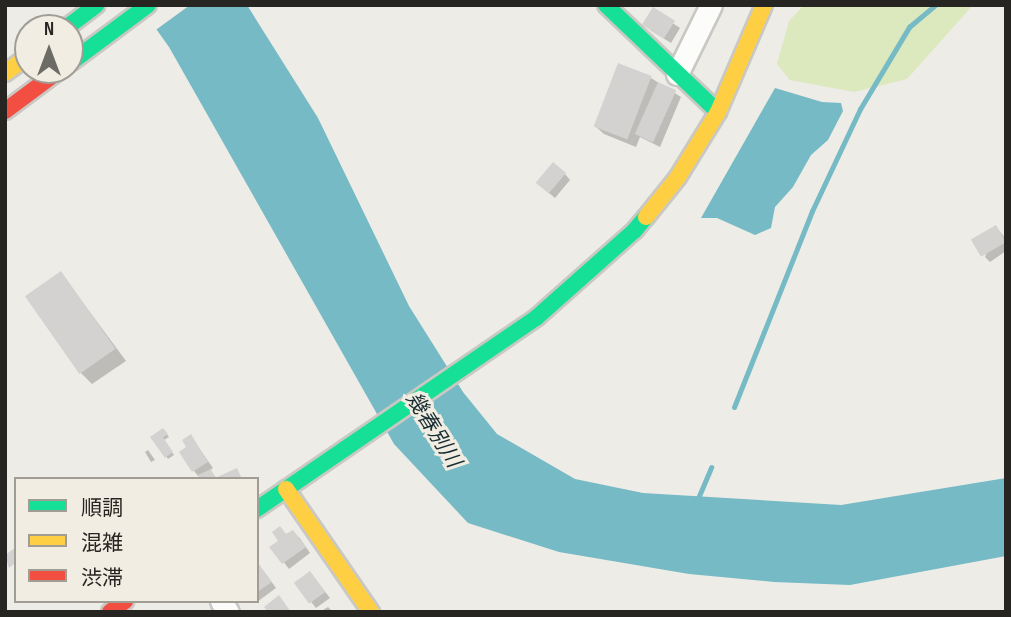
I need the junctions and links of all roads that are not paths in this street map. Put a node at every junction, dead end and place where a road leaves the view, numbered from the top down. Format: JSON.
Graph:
{"nodes":[{"id":1,"x":148,"y":5,"type":"edge"},
{"id":2,"x":606,"y":5,"type":"edge"},
{"id":3,"x":711,"y":5,"type":"edge"},
{"id":4,"x":764,"y":5,"type":"edge"},
{"id":5,"x":84,"y":53,"type":"edge"},
{"id":6,"x":677,"y":74,"type":"junction"},
{"id":7,"x":41,"y":84,"type":"edge"},
{"id":8,"x":5,"y":111,"type":"edge"},
{"id":9,"x":718,"y":112,"type":"junction"},
{"id":10,"x":286,"y":489,"type":"junction"},
{"id":11,"x":259,"y":508,"type":"edge"},
{"id":12,"x":371,"y":612,"type":"edge"}],
"edges":[{"from":1,"to":5,"type":"main road"},
{"from":2,"to":6,"type":"main road"},
{"from":3,"to":6,"type":"street"},
{"from":4,"to":9,"type":"main road"},
{"from":6,"to":9,"type":"main road"},
{"from":7,"to":8,"type":"main road"},
{"from":9,"to":10,"type":"main road"},
{"from":10,"to":11,"type":"main road"},
{"from":10,"to":12,"type":"main road"}]}
